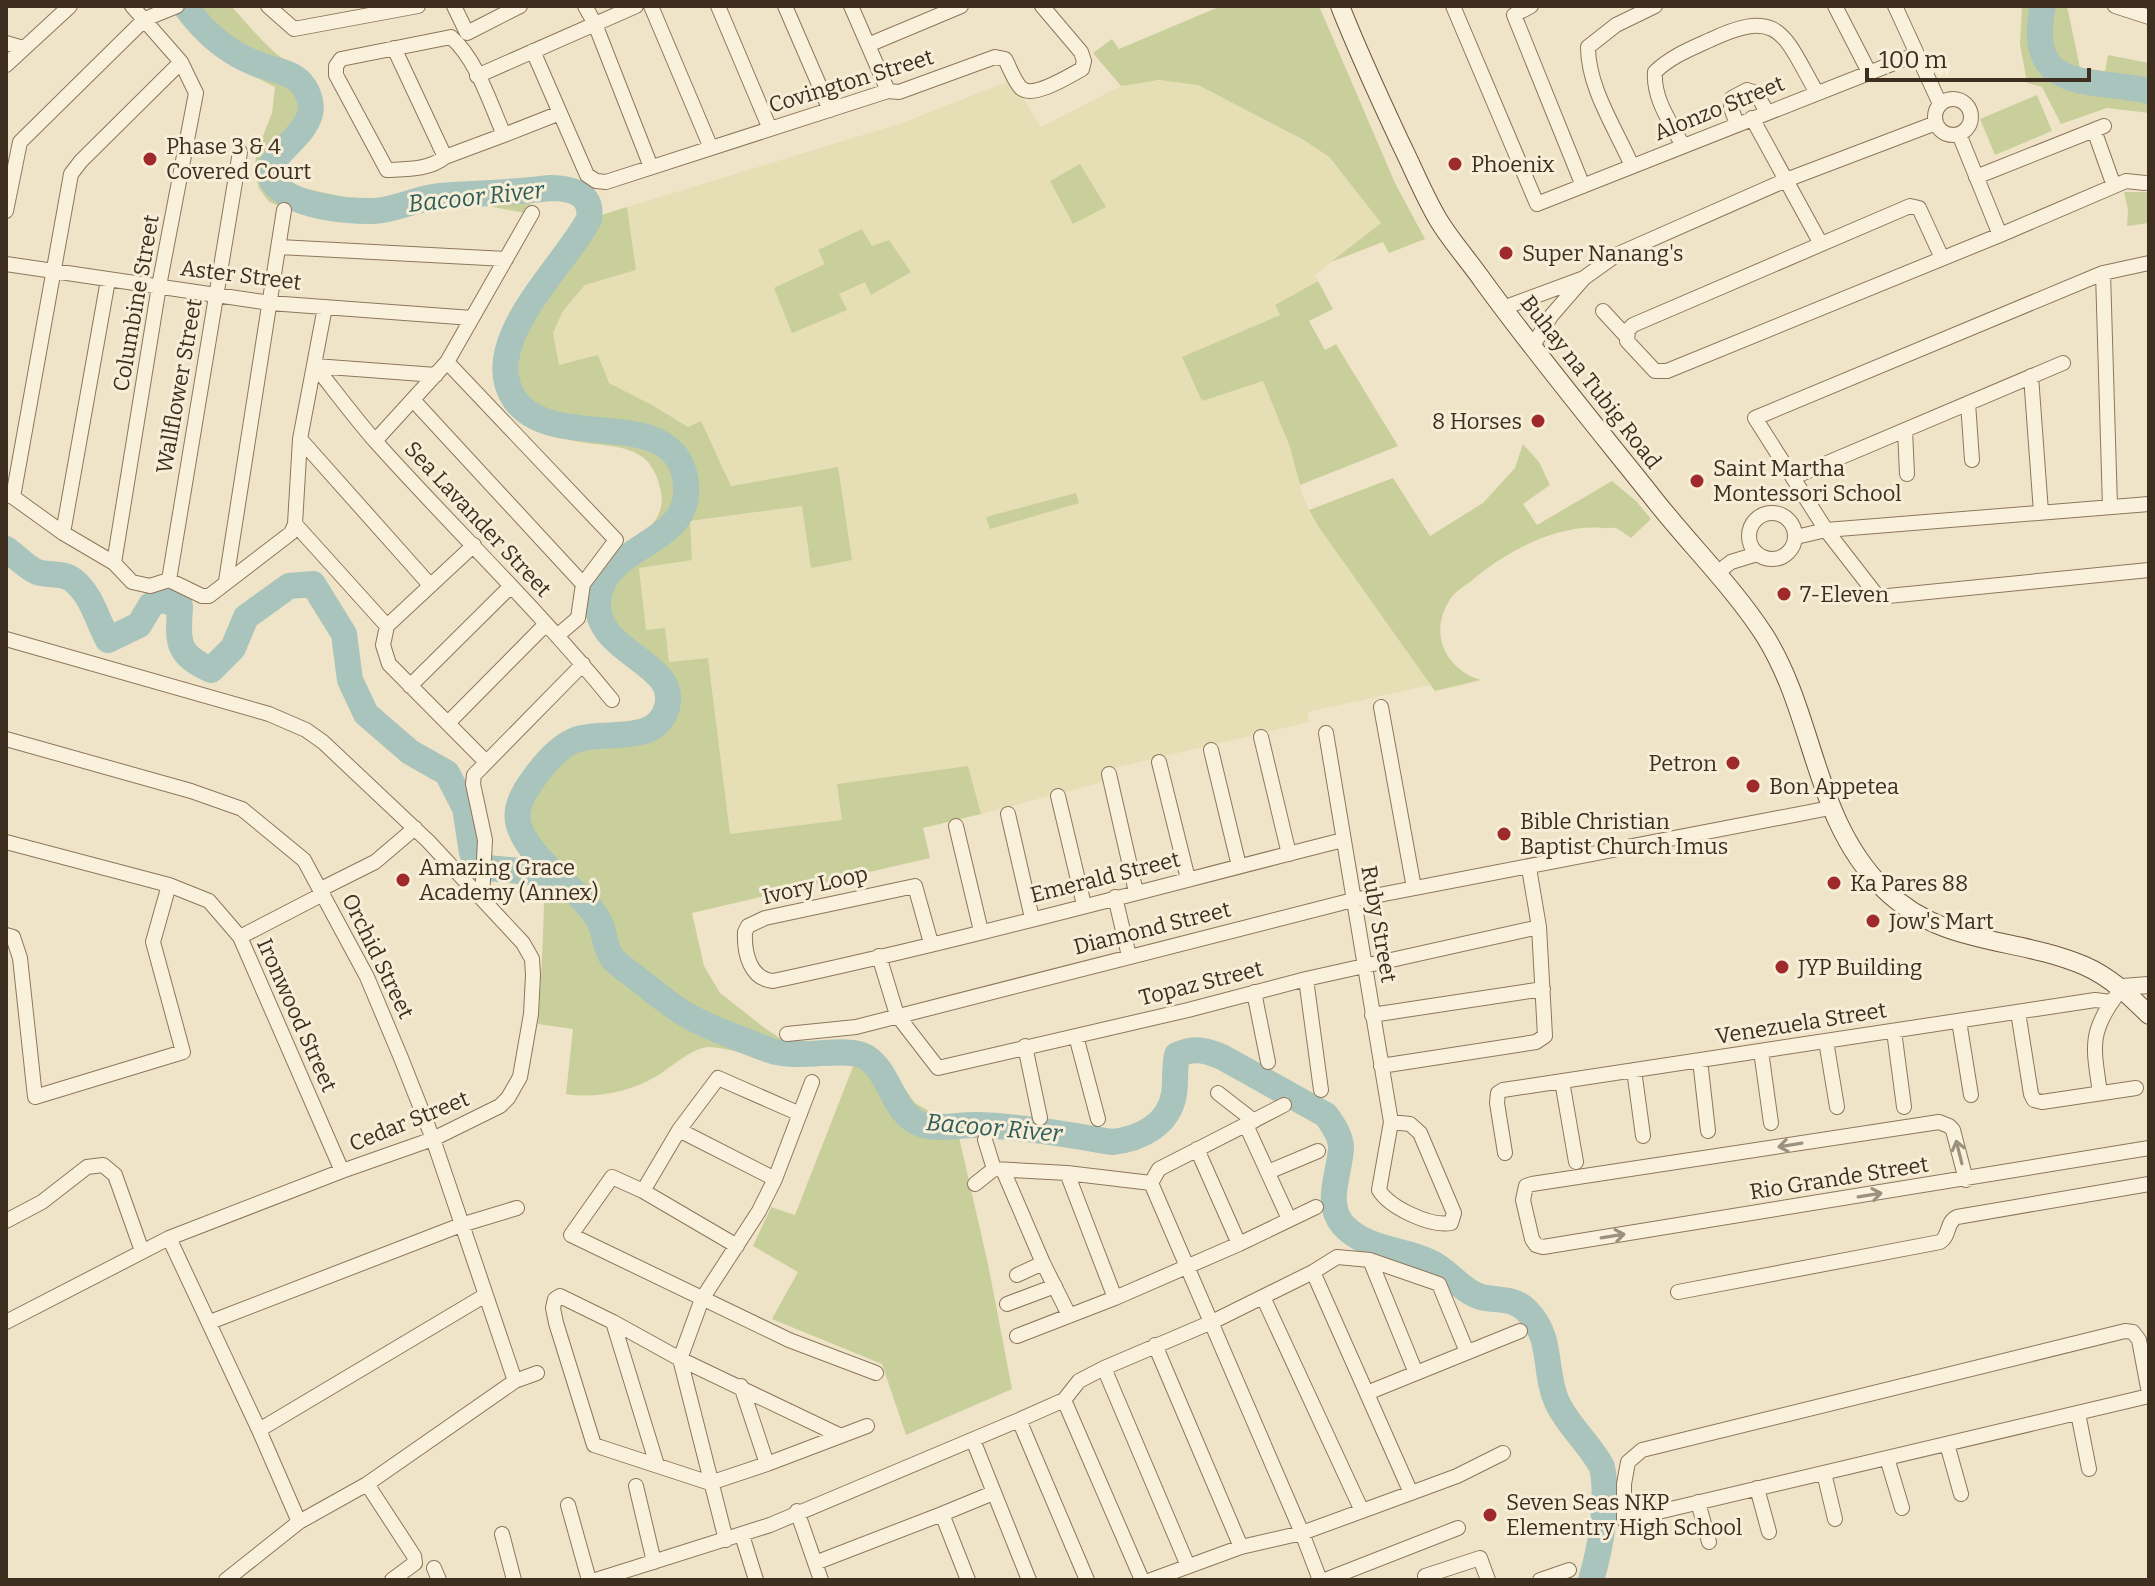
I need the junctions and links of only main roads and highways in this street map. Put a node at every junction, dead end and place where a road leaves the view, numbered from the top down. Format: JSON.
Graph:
{"nodes":[{"id":1,"x":1340,"y":6,"type":"edge"},
{"id":2,"x":2149,"y":1015,"type":"edge"}],
"edges":[{"from":1,"to":2,"type":"main road","name":"Buhay na Tubig Road"}]}
